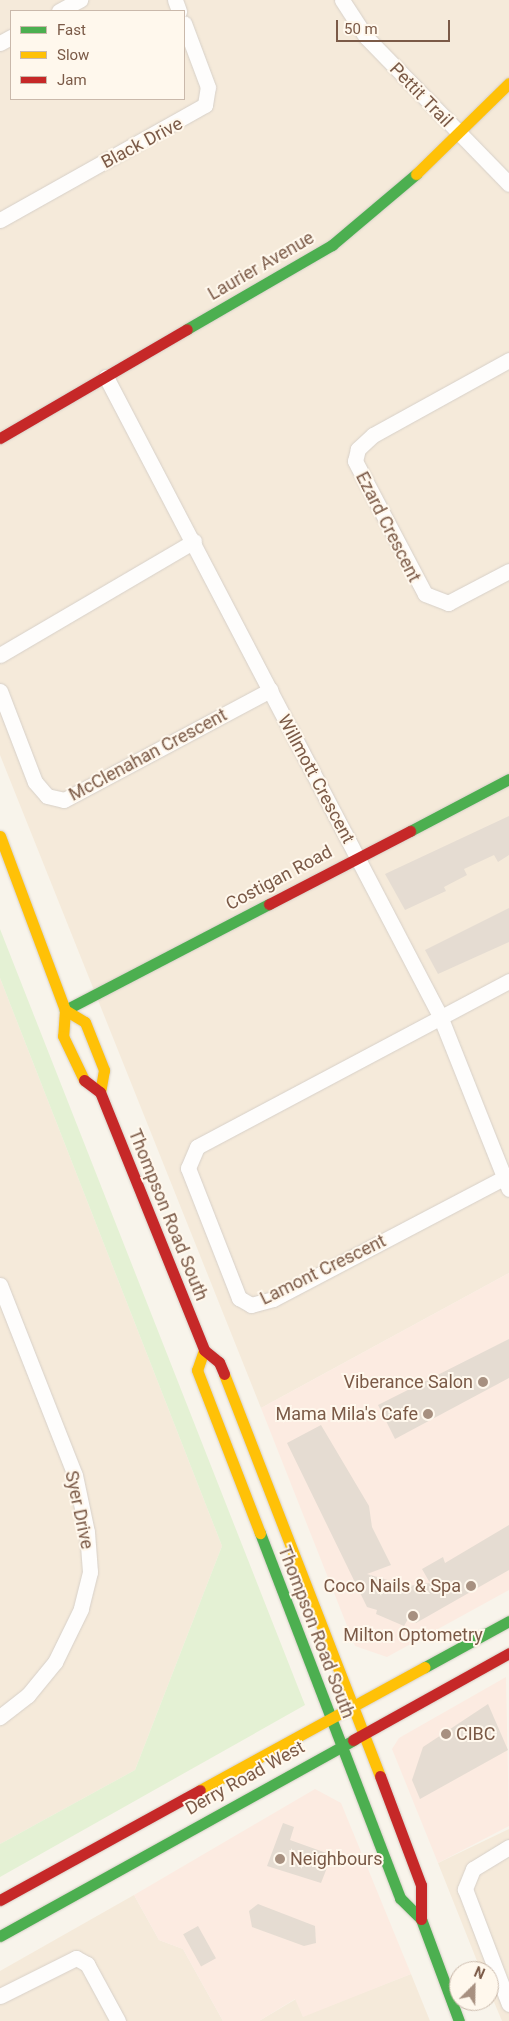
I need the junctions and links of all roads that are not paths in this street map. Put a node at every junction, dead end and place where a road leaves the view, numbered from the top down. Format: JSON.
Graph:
{"nodes":[{"id":1,"x":80,"y":0,"type":"edge"},
{"id":2,"x":342,"y":0,"type":"edge"},
{"id":3,"x":61,"y":10,"type":"edge"},
{"id":4,"x":185,"y":26,"type":"edge"},
{"id":5,"x":509,"y":83,"type":"edge"},
{"id":6,"x":458,"y":132,"type":"junction"},
{"id":7,"x":509,"y":184,"type":"edge"},
{"id":8,"x":0,"y":220,"type":"edge"},
{"id":9,"x":509,"y":360,"type":"edge"},
{"id":10,"x":106,"y":377,"type":"junction"},
{"id":11,"x":0,"y":438,"type":"edge"},
{"id":12,"x":194,"y":542,"type":"junction"},
{"id":13,"x":509,"y":571,"type":"edge"},
{"id":14,"x":0,"y":655,"type":"edge"},
{"id":15,"x":270,"y":690,"type":"junction"},
{"id":16,"x":0,"y":691,"type":"edge"},
{"id":17,"x":509,"y":779,"type":"edge"},
{"id":18,"x":0,"y":836,"type":"edge"},
{"id":19,"x":357,"y":857,"type":"junction"},
{"id":20,"x":509,"y":982,"type":"edge"},
{"id":21,"x":65,"y":1010,"type":"junction"},
{"id":22,"x":440,"y":1016,"type":"junction"},
{"id":23,"x":100,"y":1092,"type":"junction"},
{"id":24,"x":507,"y":1180,"type":"edge"},
{"id":25,"x":0,"y":1285,"type":"edge"},
{"id":26,"x":204,"y":1350,"type":"junction"},
{"id":27,"x":509,"y":1621,"type":"edge"},
{"id":28,"x":509,"y":1654,"type":"edge"},
{"id":29,"x":353,"y":1709,"type":"junction"},
{"id":30,"x":0,"y":1717,"type":"edge"},
{"id":31,"x":331,"y":1718,"type":"junction"},
{"id":32,"x":364,"y":1732,"type":"junction"},
{"id":33,"x":340,"y":1745,"type":"junction"},
{"id":34,"x":509,"y":1847,"type":"edge"},
{"id":35,"x":0,"y":1900,"type":"edge"},
{"id":36,"x":421,"y":1919,"type":"junction"},
{"id":37,"x":0,"y":1936,"type":"edge"},
{"id":38,"x":0,"y":1996,"type":"edge"},
{"id":39,"x":509,"y":2004,"type":"edge"},
{"id":40,"x":118,"y":2021,"type":"edge"},
{"id":41,"x":460,"y":2021,"type":"edge"}],
"edges":[{"from":1,"to":3,"type":"street"},
{"from":2,"to":6,"type":"street","name":"Pettit Trail"},
{"from":4,"to":8,"type":"street","name":"Black Drive"},
{"from":5,"to":6,"type":"main road","name":"Laurier Avenue"},
{"from":6,"to":7,"type":"street","name":"Pettit Trail"},
{"from":6,"to":10,"type":"main road","name":"Laurier Avenue"},
{"from":9,"to":13,"type":"street","name":"Ezard Crescent"},
{"from":10,"to":11,"type":"main road","name":"Laurier Avenue"},
{"from":10,"to":12,"type":"street","name":"Willmott Crescent"},
{"from":12,"to":14,"type":"street"},
{"from":12,"to":15,"type":"street","name":"Willmott Crescent"},
{"from":15,"to":16,"type":"street","name":"McClenahan Crescent"},
{"from":15,"to":19,"type":"street","name":"Willmott Crescent"},
{"from":17,"to":19,"type":"main road","name":"Costigan Road"},
{"from":18,"to":21,"type":"main road"},
{"from":19,"to":21,"type":"main road","name":"Costigan Road"},
{"from":19,"to":22,"type":"street","name":"Willmott Crescent"},
{"from":20,"to":22,"type":"street","name":"Lamont Crescent"},
{"from":21,"to":23,"type":"main road"},
{"from":21,"to":23,"type":"main road","name":"Thompson Road South"},
{"from":22,"to":24,"type":"street","name":"Willmott Crescent"},
{"from":22,"to":24,"type":"street","name":"Lamont Crescent"},
{"from":23,"to":26,"type":"main road","name":"Thompson Road South"},
{"from":25,"to":30,"type":"street","name":"Syer Drive"},
{"from":26,"to":29,"type":"main road","name":"Thompson Road South"},
{"from":26,"to":31,"type":"main road","name":"Thompson Road South"},
{"from":27,"to":29,"type":"main road","name":"Derry Road West"},
{"from":28,"to":32,"type":"main road","name":"Derry Road West"},
{"from":29,"to":31,"type":"main road","name":"Derry Road West"},
{"from":29,"to":32,"type":"main road","name":"Thompson Road South"},
{"from":31,"to":33,"type":"main road","name":"Thompson Road South"},
{"from":31,"to":35,"type":"main road","name":"Derry Road West"},
{"from":32,"to":33,"type":"main road","name":"Derry Road West"},
{"from":32,"to":36,"type":"main road","name":"Thompson Road South"},
{"from":33,"to":36,"type":"main road","name":"Thompson Road South"},
{"from":33,"to":37,"type":"main road","name":"Derry Road West"},
{"from":34,"to":39,"type":"street"},
{"from":36,"to":41,"type":"main road","name":"Thompson Road South"},
{"from":38,"to":40,"type":"street"}]}
